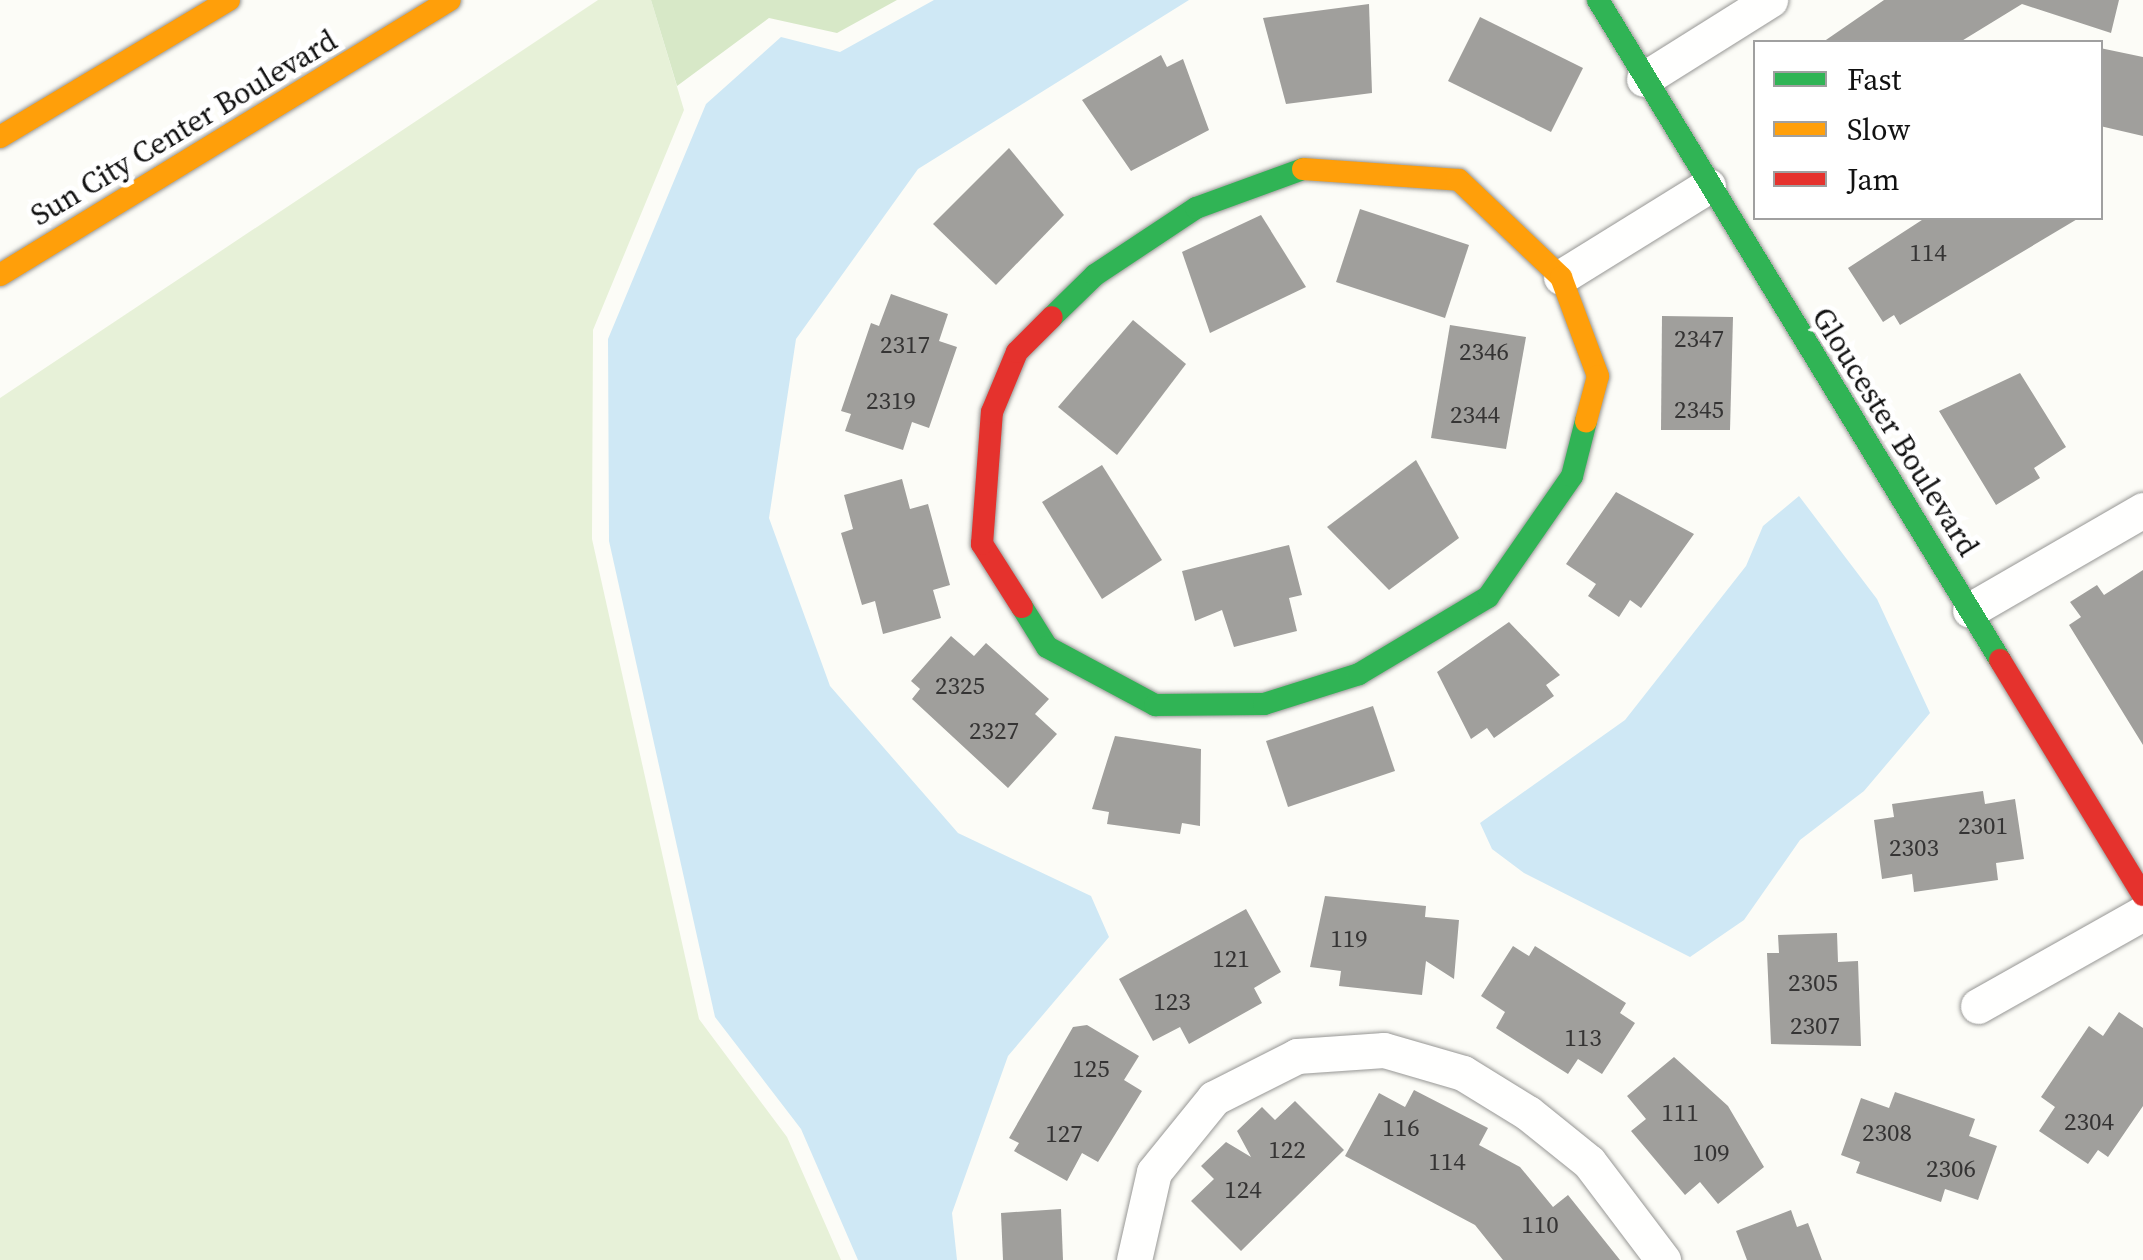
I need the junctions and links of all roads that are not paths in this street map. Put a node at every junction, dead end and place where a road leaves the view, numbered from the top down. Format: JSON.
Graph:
{"nodes":[{"id":1,"x":229,"y":0,"type":"edge"},
{"id":2,"x":450,"y":0,"type":"edge"},
{"id":3,"x":1598,"y":0,"type":"edge"},
{"id":4,"x":1770,"y":0,"type":"edge"},
{"id":5,"x":1644,"y":79,"type":"junction"},
{"id":6,"x":0,"y":138,"type":"edge"},
{"id":7,"x":1708,"y":186,"type":"junction"},
{"id":8,"x":0,"y":275,"type":"edge"},
{"id":9,"x":1561,"y":277,"type":"junction"},
{"id":10,"x":2143,"y":510,"type":"edge"},
{"id":11,"x":1970,"y":610,"type":"junction"},
{"id":12,"x":2143,"y":895,"type":"edge"},
{"id":13,"x":2143,"y":913,"type":"edge"},
{"id":14,"x":1978,"y":1006,"type":"dead end"},
{"id":15,"x":1134,"y":1260,"type":"edge"},
{"id":16,"x":1663,"y":1260,"type":"edge"}],
"edges":[{"from":1,"to":6,"type":"street"},
{"from":2,"to":8,"type":"street","name":"Sun City Center Boulevard"},
{"from":3,"to":5,"type":"street","name":"Gloucester Boulevard"},
{"from":4,"to":5,"type":"street"},
{"from":5,"to":7,"type":"street","name":"Gloucester Boulevard"},
{"from":7,"to":9,"type":"street"},
{"from":7,"to":11,"type":"street","name":"Gloucester Boulevard"},
{"from":9,"to":9,"type":"street"},
{"from":10,"to":11,"type":"street"},
{"from":11,"to":12,"type":"street","name":"Gloucester Boulevard"},
{"from":13,"to":14,"type":"street"},
{"from":15,"to":16,"type":"street"}]}
